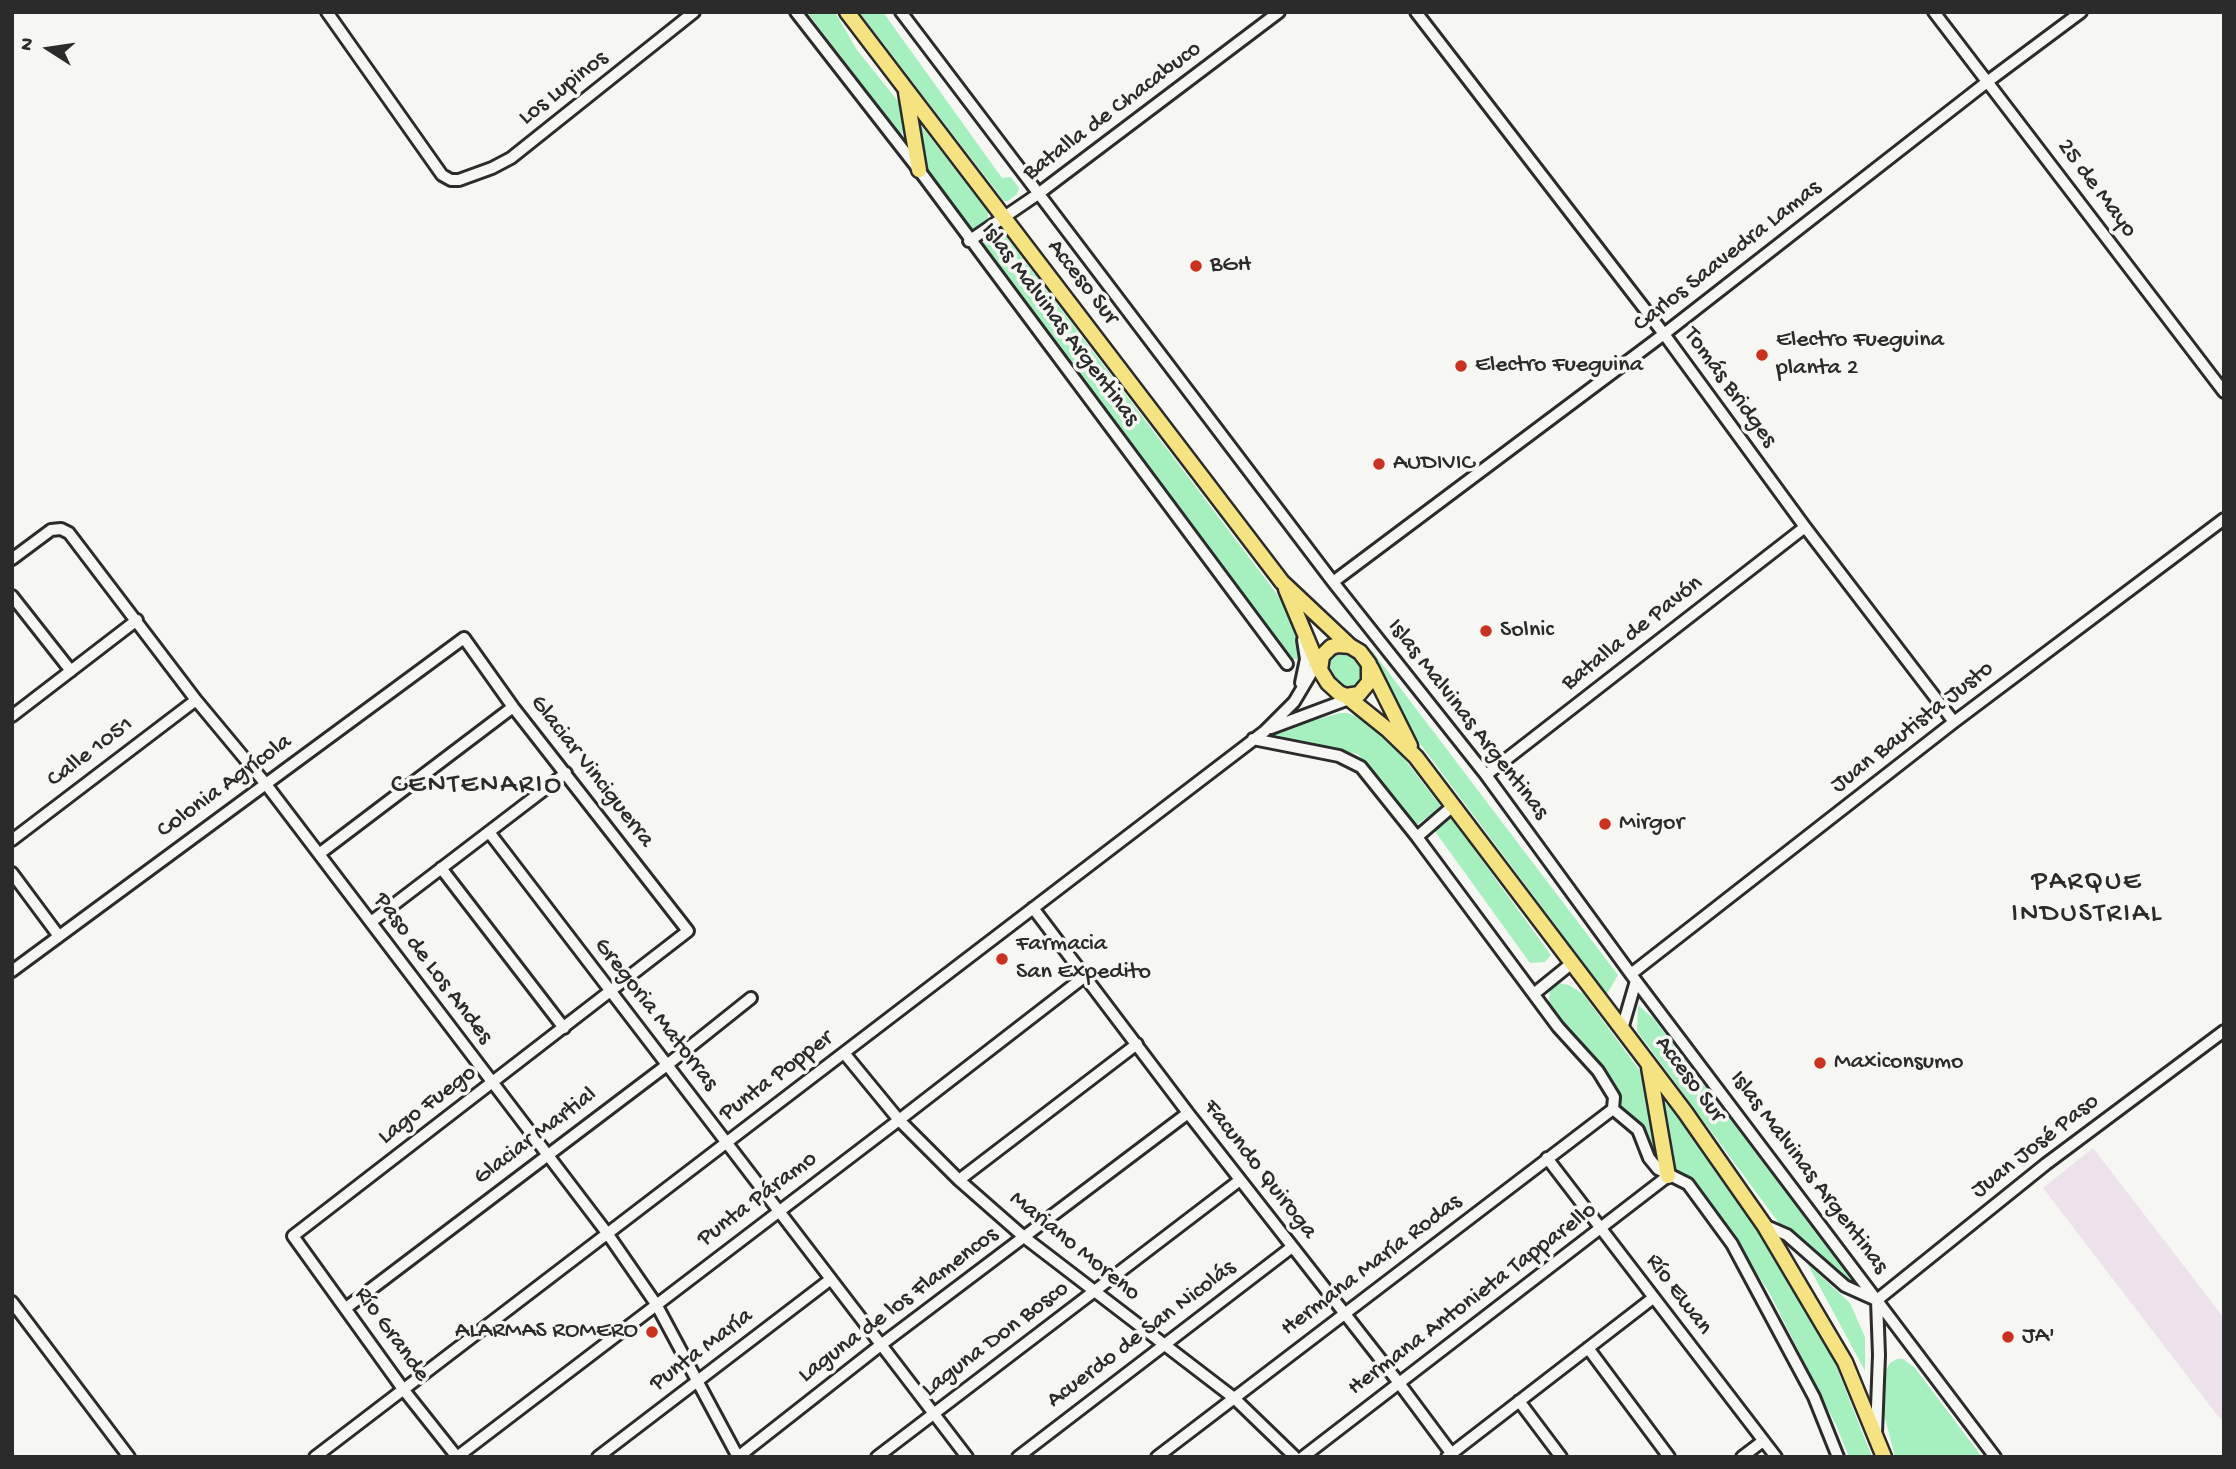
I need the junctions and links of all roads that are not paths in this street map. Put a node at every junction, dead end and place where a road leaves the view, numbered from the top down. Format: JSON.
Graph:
{"nodes":[{"id":1,"x":327,"y":12,"type":"edge"},
{"id":2,"x":694,"y":12,"type":"edge"},
{"id":3,"x":796,"y":12,"type":"edge"},
{"id":4,"x":847,"y":12,"type":"edge"},
{"id":5,"x":901,"y":12,"type":"edge"},
{"id":6,"x":1279,"y":12,"type":"edge"},
{"id":7,"x":1416,"y":12,"type":"edge"},
{"id":8,"x":1934,"y":12,"type":"edge"},
{"id":9,"x":2081,"y":12,"type":"edge"},
{"id":10,"x":1987,"y":82,"type":"junction"},
{"id":11,"x":905,"y":87,"type":"junction"},
{"id":12,"x":919,"y":170,"type":"junction"},
{"id":13,"x":1038,"y":194,"type":"junction"},
{"id":14,"x":1004,"y":219,"type":"junction"},
{"id":15,"x":969,"y":241,"type":"junction"},
{"id":16,"x":1664,"y":334,"type":"junction"},
{"id":17,"x":2224,"y":392,"type":"edge"},
{"id":18,"x":2224,"y":519,"type":"edge"},
{"id":19,"x":1805,"y":527,"type":"junction"},
{"id":20,"x":12,"y":559,"type":"edge"},
{"id":21,"x":1282,"y":582,"type":"junction"},
{"id":22,"x":1333,"y":582,"type":"junction"},
{"id":23,"x":12,"y":596,"type":"edge"},
{"id":24,"x":1297,"y":613,"type":"junction"},
{"id":25,"x":137,"y":620,"type":"junction"},
{"id":26,"x":464,"y":638,"type":"joint"},
{"id":27,"x":1350,"y":646,"type":"junction"},
{"id":28,"x":1320,"y":663,"type":"junction"},
{"id":29,"x":1287,"y":664,"type":"dead end"},
{"id":30,"x":1369,"y":664,"type":"junction"},
{"id":31,"x":71,"y":671,"type":"junction"},
{"id":32,"x":1352,"y":696,"type":"junction"},
{"id":33,"x":196,"y":700,"type":"junction"},
{"id":34,"x":1294,"y":702,"type":"junction"},
{"id":35,"x":513,"y":707,"type":"junction"},
{"id":36,"x":12,"y":716,"type":"edge"},
{"id":37,"x":1954,"y":722,"type":"junction"},
{"id":38,"x":1265,"y":731,"type":"junction"},
{"id":39,"x":1253,"y":739,"type":"junction"},
{"id":40,"x":1416,"y":757,"type":"junction"},
{"id":41,"x":565,"y":773,"type":"junction"},
{"id":42,"x":1486,"y":775,"type":"junction"},
{"id":43,"x":265,"y":783,"type":"junction"},
{"id":44,"x":1454,"y":805,"type":"junction"},
{"id":45,"x":489,"y":832,"type":"junction"},
{"id":46,"x":1418,"y":837,"type":"junction"},
{"id":47,"x":12,"y":840,"type":"edge"},
{"id":48,"x":319,"y":854,"type":"junction"},
{"id":49,"x":441,"y":869,"type":"junction"},
{"id":50,"x":12,"y":873,"type":"edge"},
{"id":51,"x":1033,"y":908,"type":"junction"},
{"id":52,"x":371,"y":922,"type":"junction"},
{"id":53,"x":688,"y":931,"type":"joint"},
{"id":54,"x":58,"y":935,"type":"junction"},
{"id":55,"x":1572,"y":963,"type":"junction"},
{"id":56,"x":12,"y":971,"type":"edge"},
{"id":57,"x":1084,"y":977,"type":"junction"},
{"id":58,"x":1633,"y":977,"type":"junction"},
{"id":59,"x":611,"y":991,"type":"junction"},
{"id":60,"x":1535,"y":993,"type":"junction"},
{"id":61,"x":751,"y":998,"type":"dead end"},
{"id":62,"x":564,"y":1028,"type":"junction"},
{"id":63,"x":1622,"y":1030,"type":"junction"},
{"id":64,"x":2224,"y":1031,"type":"edge"},
{"id":65,"x":1137,"y":1044,"type":"junction"},
{"id":66,"x":844,"y":1053,"type":"junction"},
{"id":67,"x":1648,"y":1062,"type":"junction"},
{"id":68,"x":667,"y":1065,"type":"junction"},
{"id":69,"x":492,"y":1084,"type":"junction"},
{"id":70,"x":1613,"y":1109,"type":"junction"},
{"id":71,"x":1188,"y":1113,"type":"junction"},
{"id":72,"x":899,"y":1120,"type":"junction"},
{"id":73,"x":727,"y":1141,"type":"junction"},
{"id":74,"x":548,"y":1155,"type":"junction"},
{"id":75,"x":1547,"y":1158,"type":"junction"},
{"id":76,"x":1668,"y":1176,"type":"junction"},
{"id":77,"x":959,"y":1180,"type":"junction"},
{"id":78,"x":1240,"y":1180,"type":"junction"},
{"id":79,"x":779,"y":1210,"type":"junction"},
{"id":80,"x":1764,"y":1225,"type":"junction"},
{"id":81,"x":1601,"y":1229,"type":"junction"},
{"id":82,"x":607,"y":1233,"type":"junction"},
{"id":83,"x":293,"y":1236,"type":"joint"},
{"id":84,"x":1024,"y":1237,"type":"junction"},
{"id":85,"x":1292,"y":1247,"type":"junction"},
{"id":86,"x":831,"y":1279,"type":"junction"},
{"id":87,"x":1094,"y":1292,"type":"junction"},
{"id":88,"x":1654,"y":1298,"type":"junction"},
{"id":89,"x":1877,"y":1300,"type":"junction"},
{"id":90,"x":12,"y":1302,"type":"edge"},
{"id":91,"x":656,"y":1304,"type":"junction"},
{"id":92,"x":346,"y":1308,"type":"junction"},
{"id":93,"x":1344,"y":1314,"type":"junction"},
{"id":94,"x":881,"y":1344,"type":"junction"},
{"id":95,"x":1165,"y":1345,"type":"junction"},
{"id":96,"x":1588,"y":1349,"type":"junction"},
{"id":97,"x":698,"y":1380,"type":"junction"},
{"id":98,"x":1399,"y":1383,"type":"junction"},
{"id":99,"x":403,"y":1389,"type":"junction"},
{"id":100,"x":1234,"y":1398,"type":"junction"},
{"id":101,"x":1519,"y":1401,"type":"junction"},
{"id":102,"x":934,"y":1413,"type":"junction"},
{"id":103,"x":1876,"y":1433,"type":"junction"},
{"id":104,"x":1763,"y":1441,"type":"junction"},
{"id":105,"x":1451,"y":1456,"type":"edge"},
{"id":106,"x":129,"y":1457,"type":"edge"},
{"id":107,"x":315,"y":1457,"type":"edge"},
{"id":108,"x":457,"y":1457,"type":"edge"},
{"id":109,"x":598,"y":1457,"type":"edge"},
{"id":110,"x":738,"y":1457,"type":"edge"},
{"id":111,"x":877,"y":1457,"type":"edge"},
{"id":112,"x":967,"y":1457,"type":"edge"},
{"id":113,"x":1018,"y":1457,"type":"edge"},
{"id":114,"x":1157,"y":1457,"type":"edge"},
{"id":115,"x":1295,"y":1457,"type":"edge"},
{"id":116,"x":1303,"y":1457,"type":"edge"},
{"id":117,"x":1561,"y":1457,"type":"edge"},
{"id":118,"x":1669,"y":1457,"type":"edge"},
{"id":119,"x":1742,"y":1457,"type":"edge"},
{"id":120,"x":1776,"y":1457,"type":"edge"},
{"id":121,"x":1838,"y":1457,"type":"edge"},
{"id":122,"x":1884,"y":1457,"type":"edge"},
{"id":123,"x":1995,"y":1457,"type":"edge"}],
"edges":[{"from":1,"to":2,"type":"street","name":"Los Lupinos"},
{"from":3,"to":12,"type":"street","name":"Islas Malvinas Argentinas"},
{"from":4,"to":11,"type":"main road","name":"Acceso Sur"},
{"from":5,"to":13,"type":"street","name":"Islas Malvinas Argentinas"},
{"from":6,"to":13,"type":"street","name":"Batalla de Chacabuco"},
{"from":7,"to":16,"type":"street","name":"Tomás Bridges"},
{"from":8,"to":10,"type":"street","name":"25 de Mayo"},
{"from":9,"to":10,"type":"street","name":"Carlos Saavedra Lamas"},
{"from":10,"to":16,"type":"street","name":"Carlos Saavedra Lamas"},
{"from":10,"to":17,"type":"street","name":"25 de Mayo"},
{"from":11,"to":12,"type":"main road"},
{"from":11,"to":14,"type":"main road","name":"Acceso Sur"},
{"from":12,"to":15,"type":"street","name":"Islas Malvinas Argentinas"},
{"from":13,"to":14,"type":"street","name":"Batalla de Chacabuco"},
{"from":13,"to":22,"type":"street","name":"Islas Malvinas Argentinas"},
{"from":14,"to":15,"type":"street","name":"Batalla de Chacabuco"},
{"from":14,"to":21,"type":"main road","name":"Acceso Sur"},
{"from":15,"to":29,"type":"street","name":"Islas Malvinas Argentinas"},
{"from":16,"to":19,"type":"street","name":"Tomás Bridges"},
{"from":16,"to":22,"type":"street","name":"Carlos Saavedra Lamas"},
{"from":18,"to":37,"type":"street","name":"Juan Bautista Justo"},
{"from":19,"to":37,"type":"street","name":"Tomás Bridges"},
{"from":19,"to":42,"type":"street","name":"Batalla de Pavón"},
{"from":20,"to":25,"type":"street","name":"Paso de Los Andes"},
{"from":21,"to":24,"type":"main road","name":"Acceso Sur"},
{"from":21,"to":27,"type":"main road","name":"Acceso Sur"},
{"from":22,"to":42,"type":"street","name":"Islas Malvinas Argentinas"},
{"from":23,"to":31,"type":"street"},
{"from":24,"to":28,"type":"main road","name":"Acceso Sur"},
{"from":24,"to":34,"type":"street"},
{"from":25,"to":31,"type":"street"},
{"from":25,"to":33,"type":"street","name":"Paso de Los Andes"},
{"from":26,"to":35,"type":"street","name":"Glaciar Vinciguerra"},
{"from":26,"to":43,"type":"street","name":"Colonia Agrícola"},
{"from":27,"to":28,"type":"main road"},
{"from":27,"to":30,"type":"main road"},
{"from":28,"to":32,"type":"main road"},
{"from":28,"to":34,"type":"street","name":"Punta Popper"},
{"from":30,"to":32,"type":"main road"},
{"from":30,"to":40,"type":"main road","name":"Acceso Sur"},
{"from":31,"to":36,"type":"street"},
{"from":32,"to":38,"type":"street","name":"Punta Popper"},
{"from":32,"to":40,"type":"main road","name":"Acceso Sur"},
{"from":33,"to":43,"type":"street","name":"Paso de Los Andes"},
{"from":33,"to":47,"type":"street","name":"Calle 1051"},
{"from":34,"to":38,"type":"street","name":"Punta Popper"},
{"from":35,"to":41,"type":"street","name":"Glaciar Vinciguerra"},
{"from":35,"to":48,"type":"street"},
{"from":37,"to":58,"type":"street","name":"Juan Bautista Justo"},
{"from":38,"to":39,"type":"street","name":"Punta Popper"},
{"from":39,"to":46,"type":"street"},
{"from":39,"to":51,"type":"street","name":"Punta Popper"},
{"from":40,"to":44,"type":"main road","name":"Acceso Sur"},
{"from":41,"to":45,"type":"street"},
{"from":41,"to":53,"type":"street","name":"Glaciar Vinciguerra"},
{"from":42,"to":58,"type":"street","name":"Islas Malvinas Argentinas"},
{"from":43,"to":48,"type":"street","name":"Paso de Los Andes"},
{"from":43,"to":54,"type":"street","name":"Colonia Agrícola"},
{"from":44,"to":46,"type":"street"},
{"from":44,"to":55,"type":"main road","name":"Acceso Sur"},
{"from":45,"to":49,"type":"street"},
{"from":45,"to":59,"type":"street","name":"Gregoria Matorras"},
{"from":46,"to":60,"type":"street"},
{"from":48,"to":52,"type":"street","name":"Paso de Los Andes"},
{"from":49,"to":52,"type":"street"},
{"from":49,"to":62,"type":"street"},
{"from":50,"to":54,"type":"street"},
{"from":51,"to":57,"type":"street","name":"Facundo Quiroga"},
{"from":51,"to":66,"type":"street","name":"Punta Popper"},
{"from":52,"to":69,"type":"street","name":"Paso de Los Andes"},
{"from":53,"to":59,"type":"street","name":"Lago Fuego"},
{"from":54,"to":56,"type":"street","name":"Colonia Agrícola"},
{"from":55,"to":60,"type":"street"},
{"from":55,"to":63,"type":"main road","name":"Acceso Sur"},
{"from":57,"to":65,"type":"street","name":"Facundo Quiroga"},
{"from":57,"to":72,"type":"street","name":"Punta Páramo"},
{"from":58,"to":63,"type":"street"},
{"from":58,"to":89,"type":"street","name":"Islas Malvinas Argentinas"},
{"from":59,"to":62,"type":"street","name":"Lago Fuego"},
{"from":59,"to":68,"type":"street","name":"Gregoria Matorras"},
{"from":60,"to":70,"type":"street"},
{"from":61,"to":68,"type":"street","name":"Glaciar Martial"},
{"from":62,"to":69,"type":"street","name":"Lago Fuego"},
{"from":63,"to":67,"type":"main road","name":"Acceso Sur"},
{"from":64,"to":89,"type":"street","name":"Juan José Paso"},
{"from":65,"to":71,"type":"street","name":"Facundo Quiroga"},
{"from":65,"to":77,"type":"street"},
{"from":66,"to":72,"type":"street","name":"Mariano Moreno"},
{"from":66,"to":73,"type":"street","name":"Punta Popper"},
{"from":67,"to":76,"type":"main road"},
{"from":67,"to":80,"type":"main road","name":"Acceso Sur"},
{"from":68,"to":73,"type":"street","name":"Gregoria Matorras"},
{"from":68,"to":74,"type":"street","name":"Glaciar Martial"},
{"from":69,"to":74,"type":"street","name":"Paso de Los Andes"},
{"from":69,"to":83,"type":"street","name":"Lago Fuego"},
{"from":70,"to":75,"type":"street","name":"Hermana María Rodas"},
{"from":70,"to":76,"type":"street"},
{"from":71,"to":78,"type":"street","name":"Facundo Quiroga"},
{"from":71,"to":84,"type":"street","name":"Laguna de los Flamencos"},
{"from":72,"to":77,"type":"street","name":"Mariano Moreno"},
{"from":72,"to":79,"type":"street","name":"Punta Páramo"},
{"from":73,"to":79,"type":"street","name":"Gregoria Matorras"},
{"from":73,"to":82,"type":"street","name":"Punta Popper"},
{"from":74,"to":82,"type":"street","name":"Paso de Los Andes"},
{"from":74,"to":92,"type":"street","name":"Glaciar Martial"},
{"from":75,"to":81,"type":"street","name":"Río Ewan"},
{"from":75,"to":93,"type":"street","name":"Hermana María Rodas"},
{"from":76,"to":81,"type":"street","name":"Hermana Antonieta Tapparello"},
{"from":76,"to":121,"type":"street"},
{"from":77,"to":84,"type":"street","name":"Mariano Moreno"},
{"from":78,"to":85,"type":"street","name":"Facundo Quiroga"},
{"from":78,"to":87,"type":"street","name":"Laguna Don Bosco"},
{"from":79,"to":86,"type":"street","name":"Gregoria Matorras"},
{"from":79,"to":91,"type":"street","name":"Punta Páramo"},
{"from":80,"to":89,"type":"street"},
{"from":80,"to":103,"type":"main road","name":"Acceso Sur"},
{"from":81,"to":88,"type":"street","name":"Río Ewan"},
{"from":81,"to":98,"type":"street","name":"Hermana Antonieta Tapparello"},
{"from":82,"to":91,"type":"street","name":"Paso de Los Andes"},
{"from":82,"to":99,"type":"street","name":"Punta Popper"},
{"from":83,"to":92,"type":"street","name":"Río Grande"},
{"from":84,"to":87,"type":"street","name":"Mariano Moreno"},
{"from":84,"to":94,"type":"street","name":"Laguna de los Flamencos"},
{"from":85,"to":93,"type":"street","name":"Facundo Quiroga"},
{"from":85,"to":95,"type":"street","name":"Acuerdo de San Nicolás"},
{"from":86,"to":94,"type":"street","name":"Gregoria Matorras"},
{"from":86,"to":97,"type":"street","name":"Punta María"},
{"from":87,"to":95,"type":"street","name":"Mariano Moreno"},
{"from":87,"to":102,"type":"street","name":"Laguna Don Bosco"},
{"from":88,"to":96,"type":"street"},
{"from":88,"to":104,"type":"street","name":"Río Ewan"},
{"from":89,"to":103,"type":"street"},
{"from":89,"to":123,"type":"street","name":"Islas Malvinas Argentinas"},
{"from":90,"to":106,"type":"street"},
{"from":91,"to":97,"type":"street","name":"Paso de Los Andes"},
{"from":91,"to":108,"type":"street","name":"Punta Páramo"},
{"from":92,"to":99,"type":"street","name":"Río Grande"},
{"from":93,"to":98,"type":"street","name":"Facundo Quiroga"},
{"from":93,"to":100,"type":"street","name":"Hermana María Rodas"},
{"from":94,"to":102,"type":"street","name":"Gregoria Matorras"},
{"from":94,"to":110,"type":"street","name":"Laguna de los Flamencos"},
{"from":95,"to":100,"type":"street","name":"Mariano Moreno"},
{"from":95,"to":113,"type":"street","name":"Acuerdo de San Nicolás"},
{"from":96,"to":101,"type":"street"},
{"from":96,"to":118,"type":"street"},
{"from":97,"to":109,"type":"street","name":"Punta María"},
{"from":97,"to":110,"type":"street","name":"Paso de Los Andes"},
{"from":98,"to":105,"type":"street","name":"Facundo Quiroga"},
{"from":98,"to":116,"type":"street","name":"Hermana Antonieta Tapparello"},
{"from":99,"to":107,"type":"street","name":"Punta Popper"},
{"from":99,"to":108,"type":"street","name":"Río Grande"},
{"from":100,"to":114,"type":"street","name":"Hermana María Rodas"},
{"from":100,"to":115,"type":"street","name":"Mariano Moreno"},
{"from":101,"to":105,"type":"street"},
{"from":101,"to":117,"type":"street"},
{"from":102,"to":111,"type":"street","name":"Laguna Don Bosco"},
{"from":102,"to":112,"type":"street","name":"Gregoria Matorras"},
{"from":103,"to":122,"type":"main road","name":"Acceso Sur"},
{"from":104,"to":119,"type":"street"},
{"from":104,"to":120,"type":"street","name":"Río Ewan"}]}
